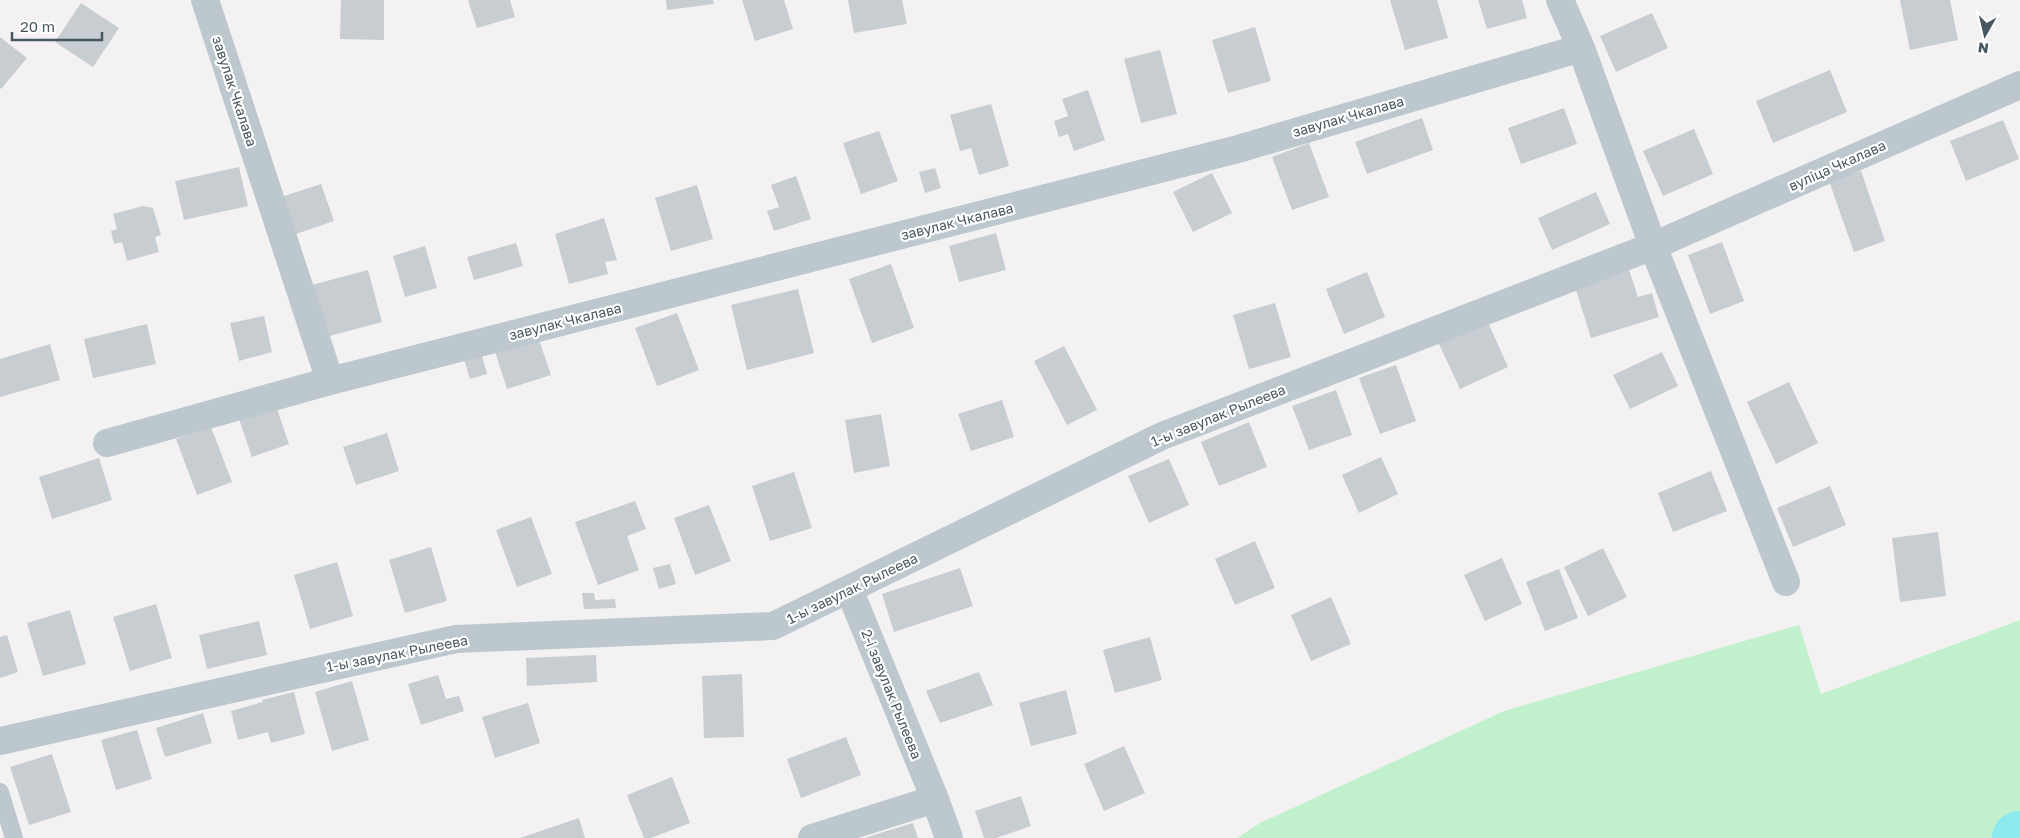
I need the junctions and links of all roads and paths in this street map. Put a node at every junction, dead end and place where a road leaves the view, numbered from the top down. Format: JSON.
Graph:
{"nodes":[{"id":1,"x":205,"y":0,"type":"edge"},
{"id":2,"x":1560,"y":0,"type":"edge"},
{"id":3,"x":1581,"y":48,"type":"junction"},
{"id":4,"x":2020,"y":85,"type":"edge"},
{"id":5,"x":1653,"y":246,"type":"junction"},
{"id":6,"x":330,"y":381,"type":"junction"},
{"id":7,"x":107,"y":443,"type":"dead end"},
{"id":8,"x":1786,"y":582,"type":"dead end"},
{"id":9,"x":849,"y":589,"type":"junction"},
{"id":10,"x":0,"y":741,"type":"edge"},
{"id":11,"x":0,"y":792,"type":"edge"},
{"id":12,"x":935,"y":799,"type":"junction"},
{"id":13,"x":14,"y":838,"type":"edge"},
{"id":14,"x":812,"y":838,"type":"edge"},
{"id":15,"x":949,"y":838,"type":"edge"}],
"edges":[{"from":1,"to":6,"type":"street","name":"завулак Чкалава"},
{"from":2,"to":3,"type":"street"},
{"from":3,"to":5,"type":"street"},
{"from":3,"to":6,"type":"street","name":"завулак Чкалава"},
{"from":4,"to":5,"type":"street","name":"вуліца Чкалава"},
{"from":5,"to":8,"type":"street"},
{"from":5,"to":9,"type":"street","name":"1-ы завулак Рылеева"},
{"from":6,"to":7,"type":"street","name":"завулак Чкалава"},
{"from":9,"to":10,"type":"street","name":"1-ы завулак Рылеева"},
{"from":9,"to":12,"type":"street","name":"2-і завулак Рылеева"},
{"from":11,"to":13,"type":"lane"},
{"from":12,"to":14,"type":"street"},
{"from":12,"to":15,"type":"street","name":"2-і завулак Рылеева"}]}
